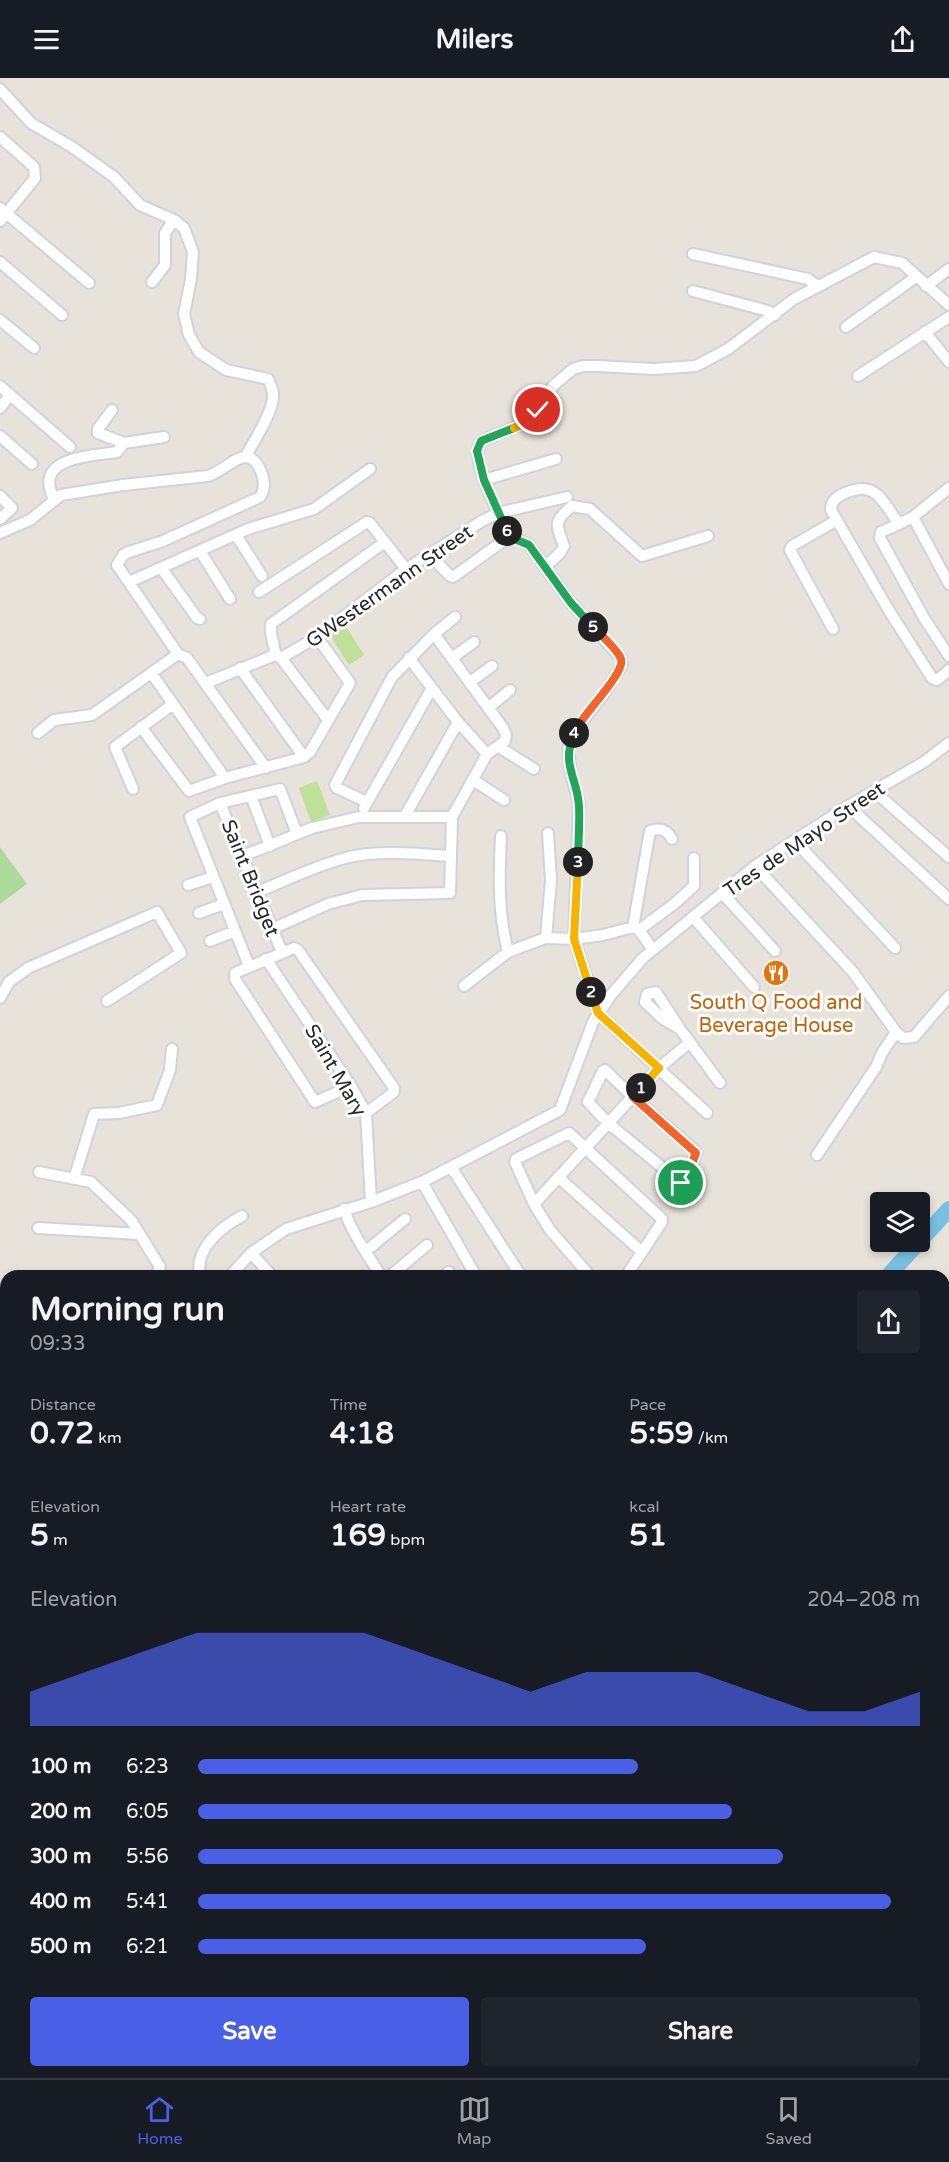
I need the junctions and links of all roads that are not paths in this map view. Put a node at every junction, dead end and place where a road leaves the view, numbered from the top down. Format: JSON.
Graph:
{"nodes":[{"id":1,"x":0,"y":89,"type":"edge"},
{"id":2,"x":0,"y":137,"type":"edge"},
{"id":3,"x":2,"y":214,"type":"edge"},
{"id":4,"x":174,"y":220,"type":"junction"},
{"id":5,"x":693,"y":254,"type":"dead end"},
{"id":6,"x":0,"y":262,"type":"edge"},
{"id":7,"x":949,"y":269,"type":"edge"},
{"id":8,"x":916,"y":277,"type":"junction"},
{"id":9,"x":152,"y":282,"type":"dead end"},
{"id":10,"x":89,"y":284,"type":"dead end"},
{"id":11,"x":817,"y":286,"type":"junction"},
{"id":12,"x":926,"y":286,"type":"junction"},
{"id":13,"x":693,"y":291,"type":"dead end"},
{"id":14,"x":949,"y":305,"type":"edge"},
{"id":15,"x":62,"y":315,"type":"dead end"},
{"id":16,"x":775,"y":315,"type":"junction"},
{"id":17,"x":949,"y":317,"type":"edge"},
{"id":18,"x":0,"y":320,"type":"edge"},
{"id":19,"x":846,"y":327,"type":"dead end"},
{"id":20,"x":925,"y":332,"type":"junction"},
{"id":21,"x":34,"y":348,"type":"dead end"},
{"id":22,"x":949,"y":362,"type":"edge"},
{"id":23,"x":858,"y":376,"type":"dead end"},
{"id":24,"x":0,"y":386,"type":"edge"},
{"id":25,"x":10,"y":395,"type":"junction"},
{"id":26,"x":0,"y":408,"type":"edge"},
{"id":27,"x":112,"y":410,"type":"dead end"},
{"id":28,"x":0,"y":436,"type":"edge"},
{"id":29,"x":164,"y":437,"type":"dead end"},
{"id":30,"x":124,"y":443,"type":"junction"},
{"id":31,"x":70,"y":447,"type":"dead end"},
{"id":32,"x":246,"y":456,"type":"junction"},
{"id":33,"x":556,"y":459,"type":"dead end"},
{"id":34,"x":32,"y":464,"type":"dead end"},
{"id":35,"x":370,"y":469,"type":"dead end"},
{"id":36,"x":484,"y":480,"type":"junction"},
{"id":37,"x":949,"y":488,"type":"edge"},
{"id":38,"x":0,"y":496,"type":"edge"},
{"id":39,"x":567,"y":497,"type":"dead end"},
{"id":40,"x":54,"y":499,"type":"junction"},
{"id":41,"x":498,"y":513,"type":"junction"},
{"id":42,"x":913,"y":517,"type":"junction"},
{"id":43,"x":0,"y":519,"type":"edge"},
{"id":44,"x":837,"y":519,"type":"junction"},
{"id":45,"x":899,"y":524,"type":"junction"},
{"id":46,"x":0,"y":534,"type":"edge"},
{"id":47,"x":236,"y":535,"type":"junction"},
{"id":48,"x":708,"y":536,"type":"dead end"},
{"id":49,"x":510,"y":537,"type":"junction"},
{"id":50,"x":385,"y":542,"type":"junction"},
{"id":51,"x":200,"y":551,"type":"junction"},
{"id":52,"x":429,"y":554,"type":"junction"},
{"id":53,"x":546,"y":566,"type":"junction"},
{"id":54,"x":162,"y":568,"type":"junction"},
{"id":55,"x":406,"y":569,"type":"junction"},
{"id":56,"x":262,"y":576,"type":"dead end"},
{"id":57,"x":129,"y":582,"type":"junction"},
{"id":58,"x":949,"y":584,"type":"edge"},
{"id":59,"x":259,"y":592,"type":"dead end"},
{"id":60,"x":230,"y":598,"type":"dead end"},
{"id":61,"x":455,"y":617,"type":"dead end"},
{"id":62,"x":200,"y":619,"type":"dead end"},
{"id":63,"x":833,"y":629,"type":"dead end"},
{"id":64,"x":434,"y":634,"type":"junction"},
{"id":65,"x":317,"y":637,"type":"junction"},
{"id":66,"x":474,"y":642,"type":"dead end"},
{"id":67,"x":178,"y":654,"type":"junction"},
{"id":68,"x":278,"y":656,"type":"junction"},
{"id":69,"x":949,"y":656,"type":"edge"},
{"id":70,"x":409,"y":658,"type":"junction"},
{"id":71,"x":452,"y":658,"type":"junction"},
{"id":72,"x":492,"y":666,"type":"dead end"},
{"id":73,"x":240,"y":669,"type":"junction"},
{"id":74,"x":949,"y":670,"type":"edge"},
{"id":75,"x":152,"y":674,"type":"junction"},
{"id":76,"x":470,"y":682,"type":"junction"},
{"id":77,"x":206,"y":684,"type":"junction"},
{"id":78,"x":432,"y":688,"type":"junction"},
{"id":79,"x":510,"y":690,"type":"dead end"},
{"id":80,"x":173,"y":704,"type":"junction"},
{"id":81,"x":488,"y":708,"type":"junction"},
{"id":82,"x":328,"y":720,"type":"junction"},
{"id":83,"x":458,"y":722,"type":"junction"},
{"id":84,"x":141,"y":728,"type":"junction"},
{"id":85,"x":38,"y":733,"type":"dead end"},
{"id":86,"x":949,"y":743,"type":"edge"},
{"id":87,"x":499,"y":747,"type":"junction"},
{"id":88,"x":487,"y":754,"type":"junction"},
{"id":89,"x":304,"y":757,"type":"junction"},
{"id":90,"x":266,"y":768,"type":"junction"},
{"id":91,"x":534,"y":769,"type":"dead end"},
{"id":92,"x":225,"y":778,"type":"junction"},
{"id":93,"x":473,"y":780,"type":"junction"},
{"id":94,"x":133,"y":789,"type":"dead end"},
{"id":95,"x":874,"y":790,"type":"junction"},
{"id":96,"x":251,"y":796,"type":"junction"},
{"id":97,"x":504,"y":800,"type":"dead end"},
{"id":98,"x":367,"y":802,"type":"junction"},
{"id":99,"x":220,"y":803,"type":"junction"},
{"id":100,"x":848,"y":806,"type":"junction"},
{"id":101,"x":405,"y":816,"type":"junction"},
{"id":102,"x":359,"y":817,"type":"junction"},
{"id":103,"x":452,"y":817,"type":"junction"},
{"id":104,"x":548,"y":832,"type":"dead end"},
{"id":105,"x":297,"y":834,"type":"junction"},
{"id":106,"x":501,"y":836,"type":"dead end"},
{"id":107,"x":672,"y":839,"type":"dead end"},
{"id":108,"x":795,"y":841,"type":"junction"},
{"id":109,"x":270,"y":846,"type":"junction"},
{"id":110,"x":243,"y":856,"type":"junction"},
{"id":111,"x":451,"y":856,"type":"junction"},
{"id":112,"x":949,"y":857,"type":"edge"},
{"id":113,"x":693,"y":858,"type":"dead end"},
{"id":114,"x":755,"y":866,"type":"junction"},
{"id":115,"x":213,"y":877,"type":"junction"},
{"id":116,"x":188,"y":885,"type":"dead end"},
{"id":117,"x":257,"y":892,"type":"junction"},
{"id":118,"x":722,"y":893,"type":"junction"},
{"id":119,"x":949,"y":899,"type":"edge"},
{"id":120,"x":224,"y":904,"type":"junction"},
{"id":121,"x":199,"y":913,"type":"dead end"},
{"id":122,"x":693,"y":917,"type":"junction"},
{"id":123,"x":272,"y":928,"type":"junction"},
{"id":124,"x":636,"y":929,"type":"junction"},
{"id":125,"x":235,"y":931,"type":"junction"},
{"id":126,"x":546,"y":938,"type":"junction"},
{"id":127,"x":574,"y":939,"type":"junction"},
{"id":128,"x":210,"y":941,"type":"dead end"},
{"id":129,"x":895,"y":948,"type":"dead end"},
{"id":130,"x":653,"y":950,"type":"junction"},
{"id":131,"x":775,"y":951,"type":"dead end"},
{"id":132,"x":282,"y":952,"type":"junction"},
{"id":133,"x":508,"y":952,"type":"junction"},
{"id":134,"x":266,"y":958,"type":"junction"},
{"id":135,"x":249,"y":966,"type":"junction"},
{"id":136,"x":464,"y":986,"type":"dead end"},
{"id":137,"x":754,"y":987,"type":"dead end"},
{"id":138,"x":949,"y":996,"type":"edge"},
{"id":139,"x":0,"y":998,"type":"edge"},
{"id":140,"x":107,"y":1001,"type":"dead end"},
{"id":141,"x":598,"y":1013,"type":"junction"},
{"id":142,"x":680,"y":1029,"type":"dead end"},
{"id":143,"x":896,"y":1032,"type":"junction"},
{"id":144,"x":690,"y":1042,"type":"junction"},
{"id":145,"x":172,"y":1049,"type":"dead end"},
{"id":146,"x":659,"y":1068,"type":"junction"},
{"id":147,"x":720,"y":1083,"type":"dead end"},
{"id":148,"x":351,"y":1086,"type":"junction"},
{"id":149,"x":633,"y":1097,"type":"junction"},
{"id":150,"x":366,"y":1113,"type":"junction"},
{"id":151,"x":707,"y":1113,"type":"dead end"},
{"id":152,"x":608,"y":1123,"type":"junction"},
{"id":153,"x":585,"y":1149,"type":"junction"},
{"id":154,"x":817,"y":1155,"type":"dead end"},
{"id":155,"x":451,"y":1167,"type":"junction"},
{"id":156,"x":39,"y":1172,"type":"dead end"},
{"id":157,"x":558,"y":1177,"type":"junction"},
{"id":158,"x":74,"y":1179,"type":"junction"},
{"id":159,"x":422,"y":1182,"type":"junction"},
{"id":160,"x":370,"y":1197,"type":"junction"},
{"id":161,"x":534,"y":1204,"type":"junction"},
{"id":162,"x":345,"y":1209,"type":"junction"},
{"id":163,"x":242,"y":1216,"type":"dead end"},
{"id":164,"x":405,"y":1219,"type":"dead end"},
{"id":165,"x":38,"y":1228,"type":"dead end"},
{"id":166,"x":139,"y":1234,"type":"junction"},
{"id":167,"x":427,"y":1245,"type":"dead end"},
{"id":168,"x":366,"y":1251,"type":"junction"},
{"id":169,"x":642,"y":1252,"type":"junction"},
{"id":170,"x":251,"y":1253,"type":"junction"},
{"id":171,"x":159,"y":1270,"type":"edge"},
{"id":172,"x":199,"y":1270,"type":"edge"},
{"id":173,"x":235,"y":1270,"type":"edge"},
{"id":174,"x":267,"y":1270,"type":"edge"},
{"id":175,"x":377,"y":1270,"type":"edge"},
{"id":176,"x":397,"y":1270,"type":"edge"},
{"id":177,"x":473,"y":1270,"type":"edge"},
{"id":178,"x":517,"y":1270,"type":"edge"},
{"id":179,"x":585,"y":1270,"type":"edge"},
{"id":180,"x":630,"y":1270,"type":"edge"}],
"edges":[{"from":1,"to":4,"type":"street"},
{"from":2,"to":3,"type":"street"},
{"from":3,"to":10,"type":"street"},
{"from":4,"to":9,"type":"street"},
{"from":4,"to":32,"type":"street"},
{"from":5,"to":11,"type":"street"},
{"from":6,"to":15,"type":"street"},
{"from":7,"to":12,"type":"street"},
{"from":8,"to":11,"type":"street"},
{"from":8,"to":12,"type":"street"},
{"from":8,"to":19,"type":"street"},
{"from":11,"to":16,"type":"street"},
{"from":12,"to":14,"type":"street"},
{"from":13,"to":16,"type":"street"},
{"from":16,"to":36,"type":"street"},
{"from":17,"to":20,"type":"street"},
{"from":18,"to":21,"type":"street"},
{"from":20,"to":22,"type":"street"},
{"from":20,"to":23,"type":"street"},
{"from":24,"to":25,"type":"street"},
{"from":25,"to":26,"type":"street"},
{"from":25,"to":31,"type":"street"},
{"from":27,"to":30,"type":"street"},
{"from":28,"to":34,"type":"street"},
{"from":29,"to":30,"type":"street"},
{"from":30,"to":40,"type":"street"},
{"from":32,"to":40,"type":"street"},
{"from":32,"to":57,"type":"street"},
{"from":33,"to":36,"type":"street"},
{"from":35,"to":47,"type":"street"},
{"from":36,"to":41,"type":"street"},
{"from":37,"to":42,"type":"street"},
{"from":38,"to":43,"type":"street"},
{"from":39,"to":41,"type":"street","name":"GWestermann Street"},
{"from":40,"to":46,"type":"street"},
{"from":41,"to":49,"type":"street"},
{"from":41,"to":52,"type":"street","name":"GWestermann Street"},
{"from":42,"to":45,"type":"street"},
{"from":42,"to":58,"type":"street"},
{"from":44,"to":45,"type":"street"},
{"from":44,"to":63,"type":"street"},
{"from":44,"to":74,"type":"street"},
{"from":45,"to":69,"type":"street"},
{"from":47,"to":51,"type":"street"},
{"from":47,"to":56,"type":"street"},
{"from":48,"to":53,"type":"street"},
{"from":49,"to":52,"type":"street"},
{"from":49,"to":53,"type":"street"},
{"from":50,"to":55,"type":"street"},
{"from":50,"to":59,"type":"street"},
{"from":50,"to":68,"type":"street"},
{"from":51,"to":54,"type":"street"},
{"from":51,"to":60,"type":"street"},
{"from":52,"to":55,"type":"street","name":"GWestermann Street"},
{"from":53,"to":127,"type":"street"},
{"from":54,"to":57,"type":"street"},
{"from":54,"to":62,"type":"street"},
{"from":55,"to":65,"type":"street","name":"GWestermann Street"},
{"from":57,"to":67,"type":"street"},
{"from":61,"to":64,"type":"street"},
{"from":64,"to":70,"type":"street"},
{"from":64,"to":71,"type":"street"},
{"from":65,"to":68,"type":"street","name":"GWestermann Street"},
{"from":65,"to":82,"type":"street"},
{"from":66,"to":71,"type":"street"},
{"from":67,"to":75,"type":"street"},
{"from":67,"to":77,"type":"street"},
{"from":68,"to":73,"type":"street","name":"GWestermann Street"},
{"from":68,"to":82,"type":"street"},
{"from":70,"to":78,"type":"street"},
{"from":70,"to":98,"type":"street"},
{"from":71,"to":76,"type":"street"},
{"from":72,"to":76,"type":"street"},
{"from":73,"to":77,"type":"street","name":"GWestermann Street"},
{"from":73,"to":89,"type":"street"},
{"from":75,"to":80,"type":"street"},
{"from":75,"to":85,"type":"street"},
{"from":76,"to":81,"type":"street"},
{"from":77,"to":90,"type":"street"},
{"from":78,"to":83,"type":"street"},
{"from":78,"to":98,"type":"street"},
{"from":79,"to":81,"type":"street"},
{"from":80,"to":84,"type":"street"},
{"from":80,"to":92,"type":"street"},
{"from":81,"to":87,"type":"street"},
{"from":82,"to":89,"type":"street"},
{"from":83,"to":88,"type":"street"},
{"from":83,"to":101,"type":"street"},
{"from":84,"to":92,"type":"street"},
{"from":84,"to":94,"type":"street"},
{"from":86,"to":95,"type":"street","name":"Tres de Mayo Street"},
{"from":87,"to":88,"type":"street"},
{"from":87,"to":91,"type":"street"},
{"from":88,"to":93,"type":"street"},
{"from":89,"to":90,"type":"street"},
{"from":90,"to":92,"type":"street"},
{"from":93,"to":97,"type":"street"},
{"from":93,"to":103,"type":"street"},
{"from":95,"to":100,"type":"street","name":"Tres de Mayo Street"},
{"from":95,"to":112,"type":"street"},
{"from":96,"to":99,"type":"street"},
{"from":96,"to":105,"type":"street"},
{"from":96,"to":109,"type":"street"},
{"from":98,"to":102,"type":"street"},
{"from":99,"to":110,"type":"street","name":"Saint Bridget"},
{"from":99,"to":115,"type":"street"},
{"from":100,"to":108,"type":"street","name":"Tres de Mayo Street"},
{"from":100,"to":119,"type":"street"},
{"from":101,"to":102,"type":"street"},
{"from":101,"to":103,"type":"street"},
{"from":102,"to":105,"type":"street"},
{"from":103,"to":111,"type":"street"},
{"from":104,"to":126,"type":"street"},
{"from":105,"to":109,"type":"street"},
{"from":106,"to":133,"type":"street"},
{"from":107,"to":124,"type":"street"},
{"from":108,"to":114,"type":"street","name":"Tres de Mayo Street"},
{"from":108,"to":129,"type":"street"},
{"from":109,"to":110,"type":"street"},
{"from":110,"to":117,"type":"street","name":"Saint Bridget"},
{"from":111,"to":117,"type":"street"},
{"from":111,"to":123,"type":"street"},
{"from":113,"to":124,"type":"street"},
{"from":114,"to":118,"type":"street","name":"Tres de Mayo Street"},
{"from":114,"to":143,"type":"street"},
{"from":115,"to":116,"type":"street"},
{"from":115,"to":120,"type":"street"},
{"from":117,"to":123,"type":"street","name":"Saint Bridget"},
{"from":118,"to":122,"type":"street","name":"Tres de Mayo Street"},
{"from":118,"to":131,"type":"street"},
{"from":120,"to":121,"type":"street"},
{"from":120,"to":125,"type":"street"},
{"from":122,"to":130,"type":"street","name":"Tres de Mayo Street"},
{"from":122,"to":137,"type":"street"},
{"from":123,"to":132,"type":"street","name":"Saint Bridget"},
{"from":124,"to":127,"type":"street"},
{"from":124,"to":130,"type":"street"},
{"from":125,"to":128,"type":"street"},
{"from":125,"to":135,"type":"street"},
{"from":126,"to":127,"type":"street"},
{"from":126,"to":133,"type":"street"},
{"from":127,"to":141,"type":"street"},
{"from":130,"to":141,"type":"street","name":"Tres de Mayo Street"},
{"from":132,"to":134,"type":"street"},
{"from":132,"to":150,"type":"street"},
{"from":133,"to":136,"type":"street"},
{"from":134,"to":135,"type":"street"},
{"from":134,"to":148,"type":"street","name":"Saint Mary"},
{"from":135,"to":148,"type":"street"},
{"from":138,"to":143,"type":"street"},
{"from":139,"to":140,"type":"street"},
{"from":141,"to":146,"type":"street"},
{"from":141,"to":155,"type":"street","name":"Tres de Mayo Street"},
{"from":142,"to":144,"type":"street"},
{"from":143,"to":154,"type":"street"},
{"from":144,"to":146,"type":"street"},
{"from":144,"to":147,"type":"street"},
{"from":145,"to":158,"type":"street"},
{"from":146,"to":149,"type":"street"},
{"from":146,"to":151,"type":"street"},
{"from":148,"to":150,"type":"street","name":"Saint Mary"},
{"from":149,"to":152,"type":"street"},
{"from":149,"to":152,"type":"street"},
{"from":149,"to":152,"type":"street"},
{"from":150,"to":160,"type":"street","name":"Saint Mary"},
{"from":152,"to":153,"type":"street"},
{"from":153,"to":157,"type":"street"},
{"from":153,"to":161,"type":"street"},
{"from":153,"to":169,"type":"street"},
{"from":155,"to":159,"type":"street","name":"Tres de Mayo Street"},
{"from":155,"to":178,"type":"street"},
{"from":156,"to":158,"type":"street"},
{"from":157,"to":161,"type":"street"},
{"from":157,"to":169,"type":"street"},
{"from":158,"to":166,"type":"street"},
{"from":159,"to":160,"type":"street","name":"Tres de Mayo Street"},
{"from":159,"to":177,"type":"street"},
{"from":160,"to":162,"type":"street","name":"Tres de Mayo Street"},
{"from":161,"to":179,"type":"street"},
{"from":162,"to":168,"type":"street"},
{"from":162,"to":170,"type":"street","name":"Tres de Mayo Street"},
{"from":163,"to":172,"type":"street"},
{"from":164,"to":168,"type":"street"},
{"from":165,"to":166,"type":"street"},
{"from":166,"to":171,"type":"street"},
{"from":167,"to":176,"type":"street"},
{"from":168,"to":175,"type":"street"},
{"from":169,"to":180,"type":"street"},
{"from":170,"to":173,"type":"street","name":"Tres de Mayo Street"},
{"from":170,"to":174,"type":"street"}]}
